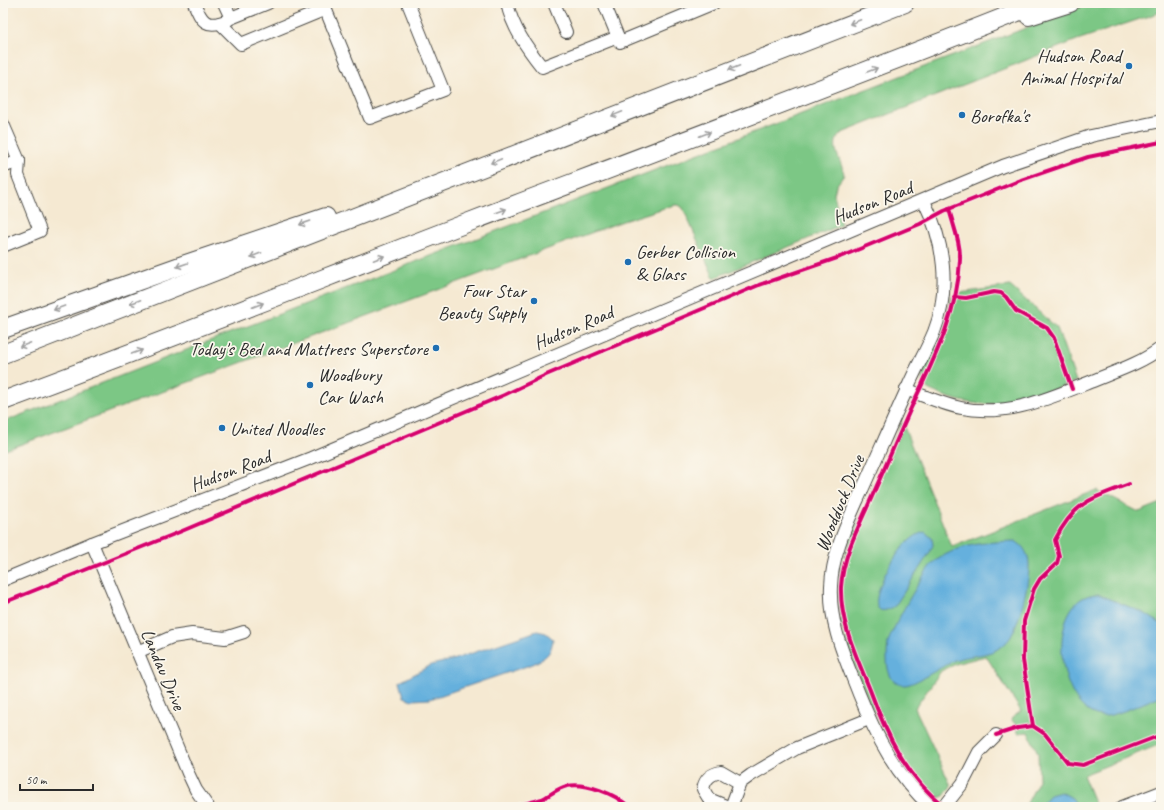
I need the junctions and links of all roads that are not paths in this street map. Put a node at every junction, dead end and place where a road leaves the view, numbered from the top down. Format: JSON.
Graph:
{"nodes":[{"id":1,"x":194,"y":3,"type":"edge"},
{"id":2,"x":224,"y":3,"type":"edge"},
{"id":3,"x":268,"y":3,"type":"edge"},
{"id":4,"x":408,"y":3,"type":"edge"},
{"id":5,"x":507,"y":3,"type":"edge"},
{"id":6,"x":554,"y":3,"type":"edge"},
{"id":7,"x":604,"y":3,"type":"edge"},
{"id":8,"x":714,"y":3,"type":"edge"},
{"id":9,"x":905,"y":3,"type":"edge"},
{"id":10,"x":1040,"y":3,"type":"edge"},
{"id":11,"x":1070,"y":3,"type":"edge"},
{"id":12,"x":325,"y":6,"type":"edge"},
{"id":13,"x":226,"y":21,"type":"junction"},
{"id":14,"x":566,"y":32,"type":"dead end"},
{"id":15,"x":619,"y":39,"type":"junction"},
{"id":16,"x":903,"y":58,"type":"junction"},
{"id":17,"x":1161,"y":121,"type":"edge"},
{"id":18,"x":3,"y":124,"type":"edge"},
{"id":19,"x":19,"y":161,"type":"junction"},
{"id":20,"x":3,"y":167,"type":"edge"},
{"id":21,"x":397,"y":200,"type":"junction"},
{"id":22,"x":924,"y":201,"type":"junction"},
{"id":23,"x":3,"y":246,"type":"edge"},
{"id":24,"x":3,"y":329,"type":"edge"},
{"id":25,"x":1161,"y":348,"type":"edge"},
{"id":26,"x":3,"y":354,"type":"edge"},
{"id":27,"x":100,"y":365,"type":"junction"},
{"id":28,"x":906,"y":389,"type":"junction"},
{"id":29,"x":3,"y":401,"type":"edge"},
{"id":30,"x":3,"y":408,"type":"edge"},
{"id":31,"x":92,"y":543,"type":"junction"},
{"id":32,"x":3,"y":580,"type":"edge"},
{"id":33,"x":244,"y":632,"type":"dead end"},
{"id":34,"x":137,"y":652,"type":"junction"},
{"id":35,"x":869,"y":719,"type":"junction"},
{"id":36,"x":996,"y":735,"type":"dead end"},
{"id":37,"x":740,"y":784,"type":"junction"},
{"id":38,"x":1161,"y":792,"type":"edge"},
{"id":39,"x":208,"y":807,"type":"edge"},
{"id":40,"x":729,"y":807,"type":"edge"},
{"id":41,"x":931,"y":807,"type":"edge"},
{"id":42,"x":944,"y":807,"type":"edge"},
{"id":43,"x":1122,"y":807,"type":"edge"}],
"edges":[{"from":1,"to":13,"type":"street"},
{"from":2,"to":13,"type":"street"},
{"from":3,"to":13,"type":"street"},
{"from":4,"to":12,"type":"street"},
{"from":5,"to":15,"type":"street"},
{"from":6,"to":14,"type":"street"},
{"from":7,"to":15,"type":"street"},
{"from":8,"to":15,"type":"street"},
{"from":9,"to":21,"type":"highway","one_way":true},
{"from":10,"to":16,"type":"highway"},
{"from":11,"to":16,"type":"highway"},
{"from":12,"to":13,"type":"street"},
{"from":27,"to":16,"type":"highway","one_way":true},
{"from":17,"to":22,"type":"street","name":"Hudson Road"},
{"from":18,"to":19,"type":"street"},
{"from":19,"to":20,"type":"street"},
{"from":19,"to":23,"type":"street"},
{"from":21,"to":24,"type":"highway","one_way":true},
{"from":21,"to":26,"type":"highway","one_way":true},
{"from":22,"to":28,"type":"street","name":"Woodduck Drive"},
{"from":22,"to":31,"type":"street","name":"Hudson Road"},
{"from":25,"to":28,"type":"street"},
{"from":27,"to":29,"type":"highway"},
{"from":27,"to":30,"type":"highway"},
{"from":28,"to":35,"type":"street","name":"Woodduck Drive"},
{"from":31,"to":32,"type":"street","name":"Hudson Road"},
{"from":31,"to":34,"type":"street","name":"Landau Drive"},
{"from":33,"to":34,"type":"street"},
{"from":34,"to":39,"type":"street","name":"Landau Drive"},
{"from":35,"to":37,"type":"street"},
{"from":35,"to":41,"type":"street","name":"Woodduck Drive"},
{"from":36,"to":42,"type":"street"},
{"from":37,"to":40,"type":"street"},
{"from":37,"to":40,"type":"street"},
{"from":38,"to":43,"type":"street"}]}
